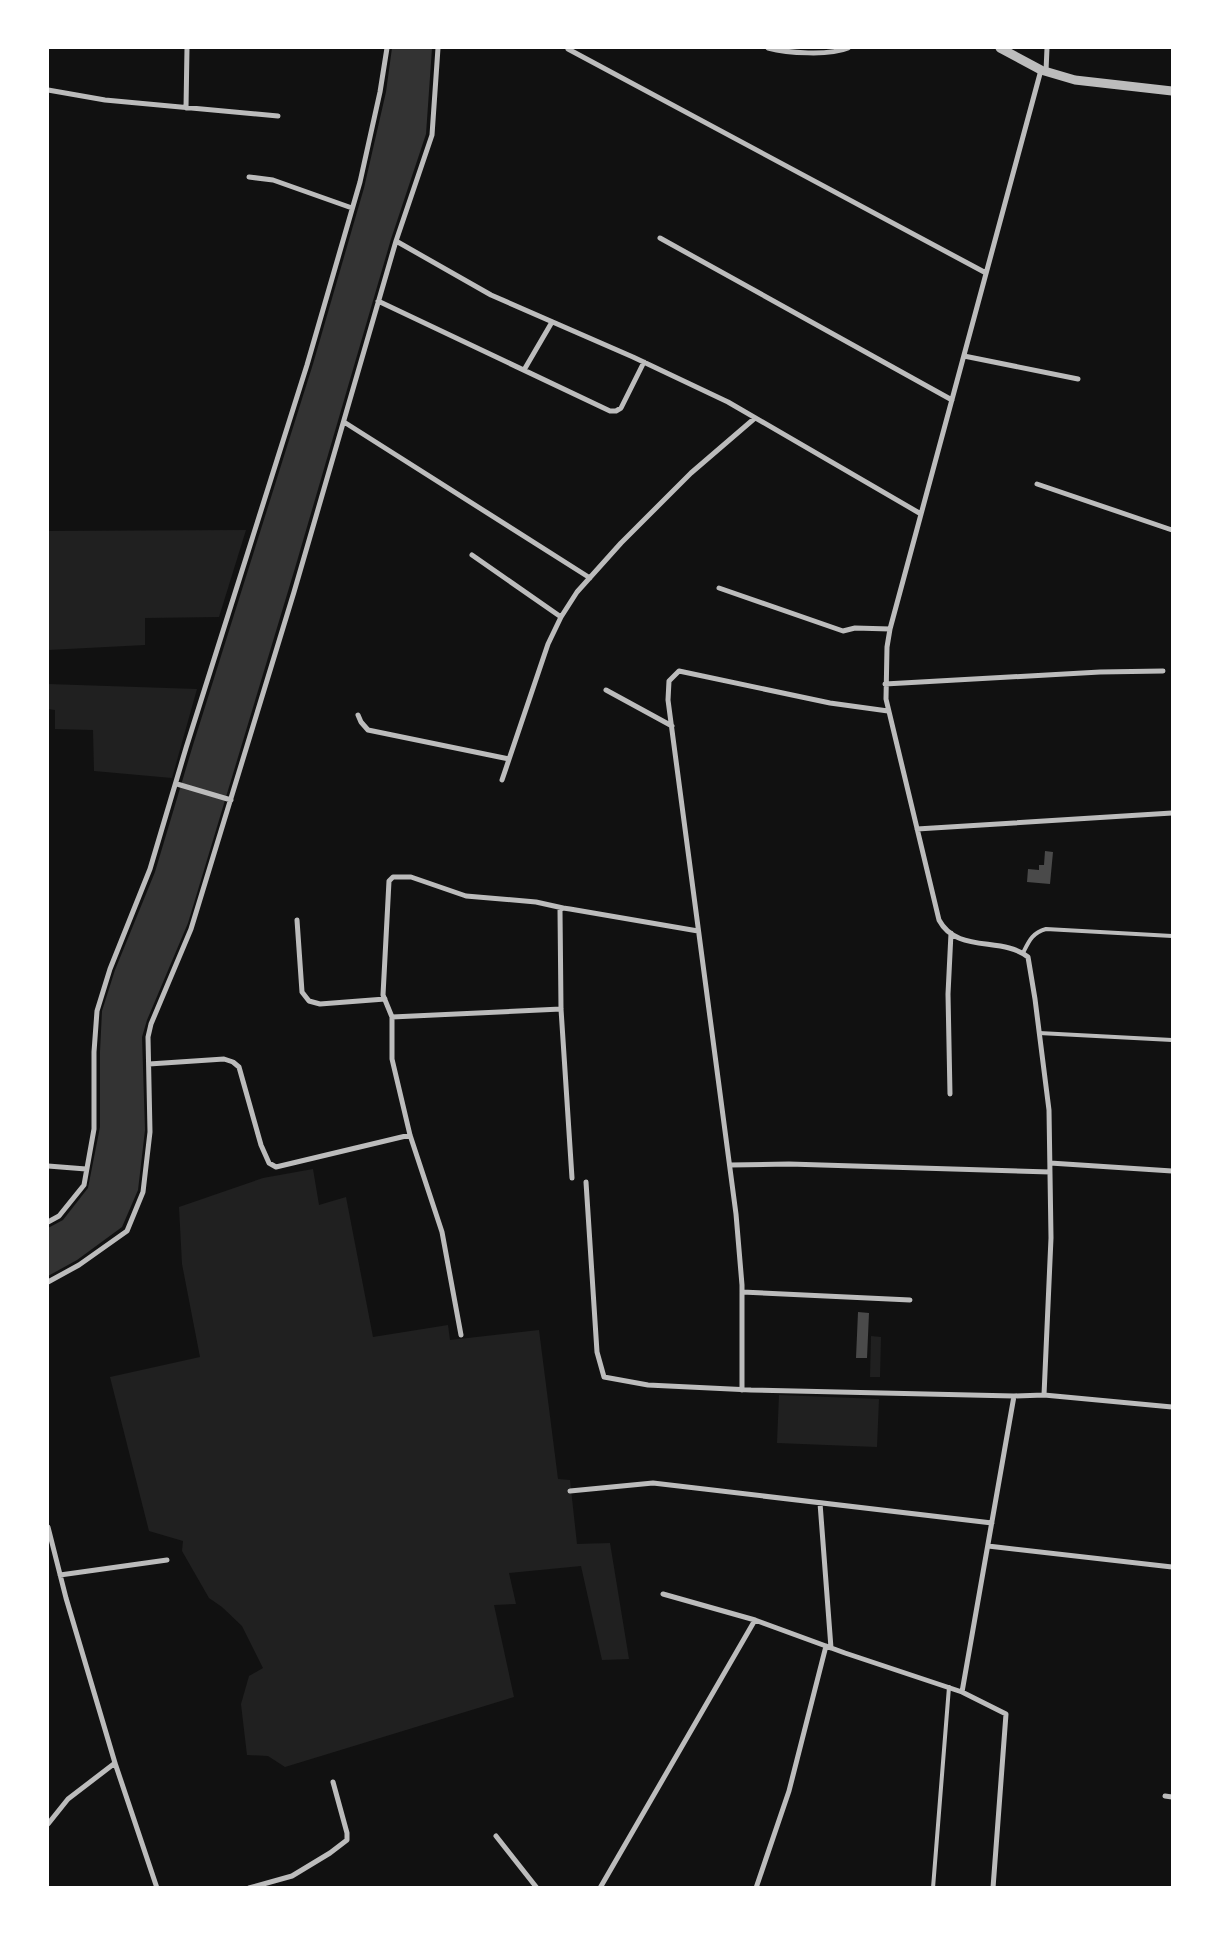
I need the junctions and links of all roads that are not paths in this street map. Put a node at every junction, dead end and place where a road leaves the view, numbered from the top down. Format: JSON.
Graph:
{"nodes":[{"id":1,"x":187,"y":48,"type":"edge"},
{"id":2,"x":386,"y":48,"type":"edge"},
{"id":3,"x":438,"y":48,"type":"edge"},
{"id":4,"x":768,"y":48,"type":"edge"},
{"id":5,"x":848,"y":48,"type":"edge"},
{"id":6,"x":1000,"y":48,"type":"edge"},
{"id":7,"x":1047,"y":48,"type":"edge"},
{"id":8,"x":568,"y":49,"type":"dead end"},
{"id":9,"x":1044,"y":70,"type":"junction"},
{"id":10,"x":48,"y":90,"type":"edge"},
{"id":11,"x":1172,"y":91,"type":"edge"},
{"id":12,"x":186,"y":108,"type":"junction"},
{"id":13,"x":278,"y":116,"type":"dead end"},
{"id":14,"x":250,"y":177,"type":"dead end"},
{"id":15,"x":352,"y":208,"type":"junction"},
{"id":16,"x":660,"y":238,"type":"dead end"},
{"id":17,"x":396,"y":241,"type":"junction"},
{"id":18,"x":986,"y":273,"type":"junction"},
{"id":19,"x":378,"y":301,"type":"junction"},
{"id":20,"x":552,"y":322,"type":"junction"},
{"id":21,"x":964,"y":356,"type":"junction"},
{"id":22,"x":644,"y":362,"type":"junction"},
{"id":23,"x":524,"y":370,"type":"junction"},
{"id":24,"x":1078,"y":379,"type":"dead end"},
{"id":25,"x":952,"y":400,"type":"junction"},
{"id":26,"x":755,"y":418,"type":"junction"},
{"id":27,"x":344,"y":422,"type":"junction"},
{"id":28,"x":1037,"y":484,"type":"dead end"},
{"id":29,"x":921,"y":514,"type":"junction"},
{"id":30,"x":1172,"y":530,"type":"edge"},
{"id":31,"x":472,"y":555,"type":"dead end"},
{"id":32,"x":590,"y":578,"type":"junction"},
{"id":33,"x":720,"y":588,"type":"dead end"},
{"id":34,"x":562,"y":617,"type":"junction"},
{"id":35,"x":890,"y":629,"type":"junction"},
{"id":36,"x":1162,"y":671,"type":"dead end"},
{"id":37,"x":885,"y":684,"type":"junction"},
{"id":38,"x":606,"y":690,"type":"dead end"},
{"id":39,"x":888,"y":711,"type":"junction"},
{"id":40,"x":358,"y":715,"type":"dead end"},
{"id":41,"x":672,"y":726,"type":"junction"},
{"id":42,"x":509,"y":759,"type":"junction"},
{"id":43,"x":502,"y":780,"type":"dead end"},
{"id":44,"x":176,"y":784,"type":"junction"},
{"id":45,"x":231,"y":800,"type":"junction"},
{"id":46,"x":1172,"y":813,"type":"edge"},
{"id":47,"x":917,"y":829,"type":"junction"},
{"id":48,"x":562,"y":908,"type":"junction"},
{"id":49,"x":297,"y":920,"type":"dead end"},
{"id":50,"x":698,"y":932,"type":"junction"},
{"id":51,"x":951,"y":933,"type":"junction"},
{"id":52,"x":1172,"y":936,"type":"edge"},
{"id":53,"x":1023,"y":953,"type":"junction"},
{"id":54,"x":385,"y":999,"type":"junction"},
{"id":55,"x":561,"y":1009,"type":"junction"},
{"id":56,"x":392,"y":1017,"type":"junction"},
{"id":57,"x":1039,"y":1033,"type":"junction"},
{"id":58,"x":1172,"y":1040,"type":"edge"},
{"id":59,"x":149,"y":1064,"type":"junction"},
{"id":60,"x":950,"y":1094,"type":"dead end"},
{"id":61,"x":410,"y":1135,"type":"junction"},
{"id":62,"x":1050,"y":1163,"type":"junction"},
{"id":63,"x":730,"y":1165,"type":"junction"},
{"id":64,"x":48,"y":1166,"type":"edge"},
{"id":65,"x":86,"y":1169,"type":"junction"},
{"id":66,"x":1172,"y":1171,"type":"edge"},
{"id":67,"x":1050,"y":1172,"type":"junction"},
{"id":68,"x":572,"y":1178,"type":"dead end"},
{"id":69,"x":586,"y":1182,"type":"dead end"},
{"id":70,"x":48,"y":1222,"type":"edge"},
{"id":71,"x":48,"y":1282,"type":"edge"},
{"id":72,"x":742,"y":1292,"type":"junction"},
{"id":73,"x":910,"y":1300,"type":"dead end"},
{"id":74,"x":461,"y":1335,"type":"dead end"},
{"id":75,"x":742,"y":1390,"type":"junction"},
{"id":76,"x":1044,"y":1395,"type":"junction"},
{"id":77,"x":1014,"y":1396,"type":"junction"},
{"id":78,"x":1172,"y":1407,"type":"edge"},
{"id":79,"x":570,"y":1491,"type":"dead end"},
{"id":80,"x":820,"y":1503,"type":"junction"},
{"id":81,"x":992,"y":1523,"type":"junction"},
{"id":82,"x":48,"y":1527,"type":"edge"},
{"id":83,"x":988,"y":1546,"type":"junction"},
{"id":84,"x":167,"y":1560,"type":"dead end"},
{"id":85,"x":1172,"y":1567,"type":"edge"},
{"id":86,"x":60,"y":1575,"type":"junction"},
{"id":87,"x":663,"y":1594,"type":"dead end"},
{"id":88,"x":755,"y":1620,"type":"junction"},
{"id":89,"x":828,"y":1647,"type":"junction"},
{"id":90,"x":949,"y":1687,"type":"junction"},
{"id":91,"x":962,"y":1692,"type":"junction"},
{"id":92,"x":115,"y":1763,"type":"junction"},
{"id":93,"x":333,"y":1782,"type":"dead end"},
{"id":94,"x":1165,"y":1796,"type":"dead end"},
{"id":95,"x":1172,"y":1797,"type":"edge"},
{"id":96,"x":48,"y":1824,"type":"edge"},
{"id":97,"x":496,"y":1836,"type":"dead end"},
{"id":98,"x":157,"y":1888,"type":"edge"},
{"id":99,"x":248,"y":1888,"type":"edge"},
{"id":100,"x":537,"y":1888,"type":"edge"},
{"id":101,"x":600,"y":1888,"type":"edge"},
{"id":102,"x":756,"y":1888,"type":"edge"},
{"id":103,"x":933,"y":1888,"type":"edge"},
{"id":104,"x":992,"y":1888,"type":"edge"}],
"edges":[{"from":1,"to":12,"type":"street"},
{"from":2,"to":15,"type":"street"},
{"from":3,"to":17,"type":"street"},
{"from":4,"to":5,"type":"street"},
{"from":6,"to":9,"type":"street"},
{"from":7,"to":9,"type":"street"},
{"from":8,"to":18,"type":"street"},
{"from":9,"to":11,"type":"street"},
{"from":9,"to":18,"type":"street"},
{"from":10,"to":12,"type":"street"},
{"from":12,"to":13,"type":"street"},
{"from":14,"to":15,"type":"street"},
{"from":15,"to":44,"type":"street"},
{"from":16,"to":25,"type":"street"},
{"from":17,"to":19,"type":"street"},
{"from":17,"to":20,"type":"street"},
{"from":18,"to":21,"type":"street"},
{"from":19,"to":23,"type":"street"},
{"from":19,"to":27,"type":"street"},
{"from":20,"to":22,"type":"street"},
{"from":20,"to":23,"type":"street"},
{"from":21,"to":24,"type":"street"},
{"from":21,"to":25,"type":"street"},
{"from":22,"to":23,"type":"street"},
{"from":22,"to":26,"type":"street"},
{"from":25,"to":29,"type":"street"},
{"from":26,"to":29,"type":"street"},
{"from":26,"to":32,"type":"street"},
{"from":27,"to":32,"type":"street"},
{"from":27,"to":45,"type":"street"},
{"from":28,"to":30,"type":"street"},
{"from":29,"to":35,"type":"street"},
{"from":31,"to":34,"type":"street"},
{"from":32,"to":34,"type":"street"},
{"from":33,"to":35,"type":"street"},
{"from":34,"to":42,"type":"street"},
{"from":35,"to":37,"type":"street"},
{"from":36,"to":37,"type":"street"},
{"from":37,"to":39,"type":"street"},
{"from":38,"to":41,"type":"street"},
{"from":39,"to":41,"type":"street"},
{"from":39,"to":47,"type":"street"},
{"from":40,"to":42,"type":"street"},
{"from":41,"to":50,"type":"street"},
{"from":42,"to":43,"type":"street"},
{"from":44,"to":45,"type":"street"},
{"from":44,"to":65,"type":"street"},
{"from":45,"to":59,"type":"street"},
{"from":46,"to":47,"type":"street"},
{"from":47,"to":51,"type":"street"},
{"from":48,"to":50,"type":"street"},
{"from":48,"to":54,"type":"street"},
{"from":48,"to":55,"type":"street"},
{"from":49,"to":54,"type":"street"},
{"from":50,"to":63,"type":"street"},
{"from":51,"to":53,"type":"street"},
{"from":51,"to":60,"type":"street"},
{"from":52,"to":53,"type":"lane"},
{"from":53,"to":57,"type":"street"},
{"from":54,"to":56,"type":"street"},
{"from":55,"to":56,"type":"street"},
{"from":55,"to":68,"type":"street"},
{"from":56,"to":61,"type":"street"},
{"from":57,"to":58,"type":"lane"},
{"from":57,"to":62,"type":"street"},
{"from":59,"to":61,"type":"street"},
{"from":59,"to":71,"type":"street"},
{"from":61,"to":74,"type":"street"},
{"from":62,"to":66,"type":"street"},
{"from":62,"to":67,"type":"street"},
{"from":63,"to":67,"type":"street"},
{"from":63,"to":72,"type":"street"},
{"from":64,"to":65,"type":"street"},
{"from":65,"to":70,"type":"street"},
{"from":67,"to":76,"type":"street"},
{"from":69,"to":75,"type":"street"},
{"from":72,"to":73,"type":"street"},
{"from":72,"to":75,"type":"street"},
{"from":75,"to":77,"type":"street"},
{"from":76,"to":77,"type":"street"},
{"from":76,"to":78,"type":"street"},
{"from":77,"to":81,"type":"street"},
{"from":79,"to":80,"type":"street"},
{"from":80,"to":81,"type":"street"},
{"from":80,"to":89,"type":"street"},
{"from":81,"to":83,"type":"street"},
{"from":82,"to":86,"type":"street"},
{"from":83,"to":85,"type":"street"},
{"from":83,"to":91,"type":"street"},
{"from":84,"to":86,"type":"street"},
{"from":86,"to":92,"type":"street"},
{"from":87,"to":88,"type":"street"},
{"from":88,"to":89,"type":"street"},
{"from":88,"to":101,"type":"street"},
{"from":89,"to":90,"type":"street"},
{"from":89,"to":102,"type":"street"},
{"from":90,"to":91,"type":"street"},
{"from":90,"to":103,"type":"lane"},
{"from":91,"to":104,"type":"street"},
{"from":92,"to":96,"type":"street"},
{"from":92,"to":98,"type":"street"},
{"from":93,"to":99,"type":"street"},
{"from":94,"to":95,"type":"street"},
{"from":97,"to":100,"type":"street"}]}
